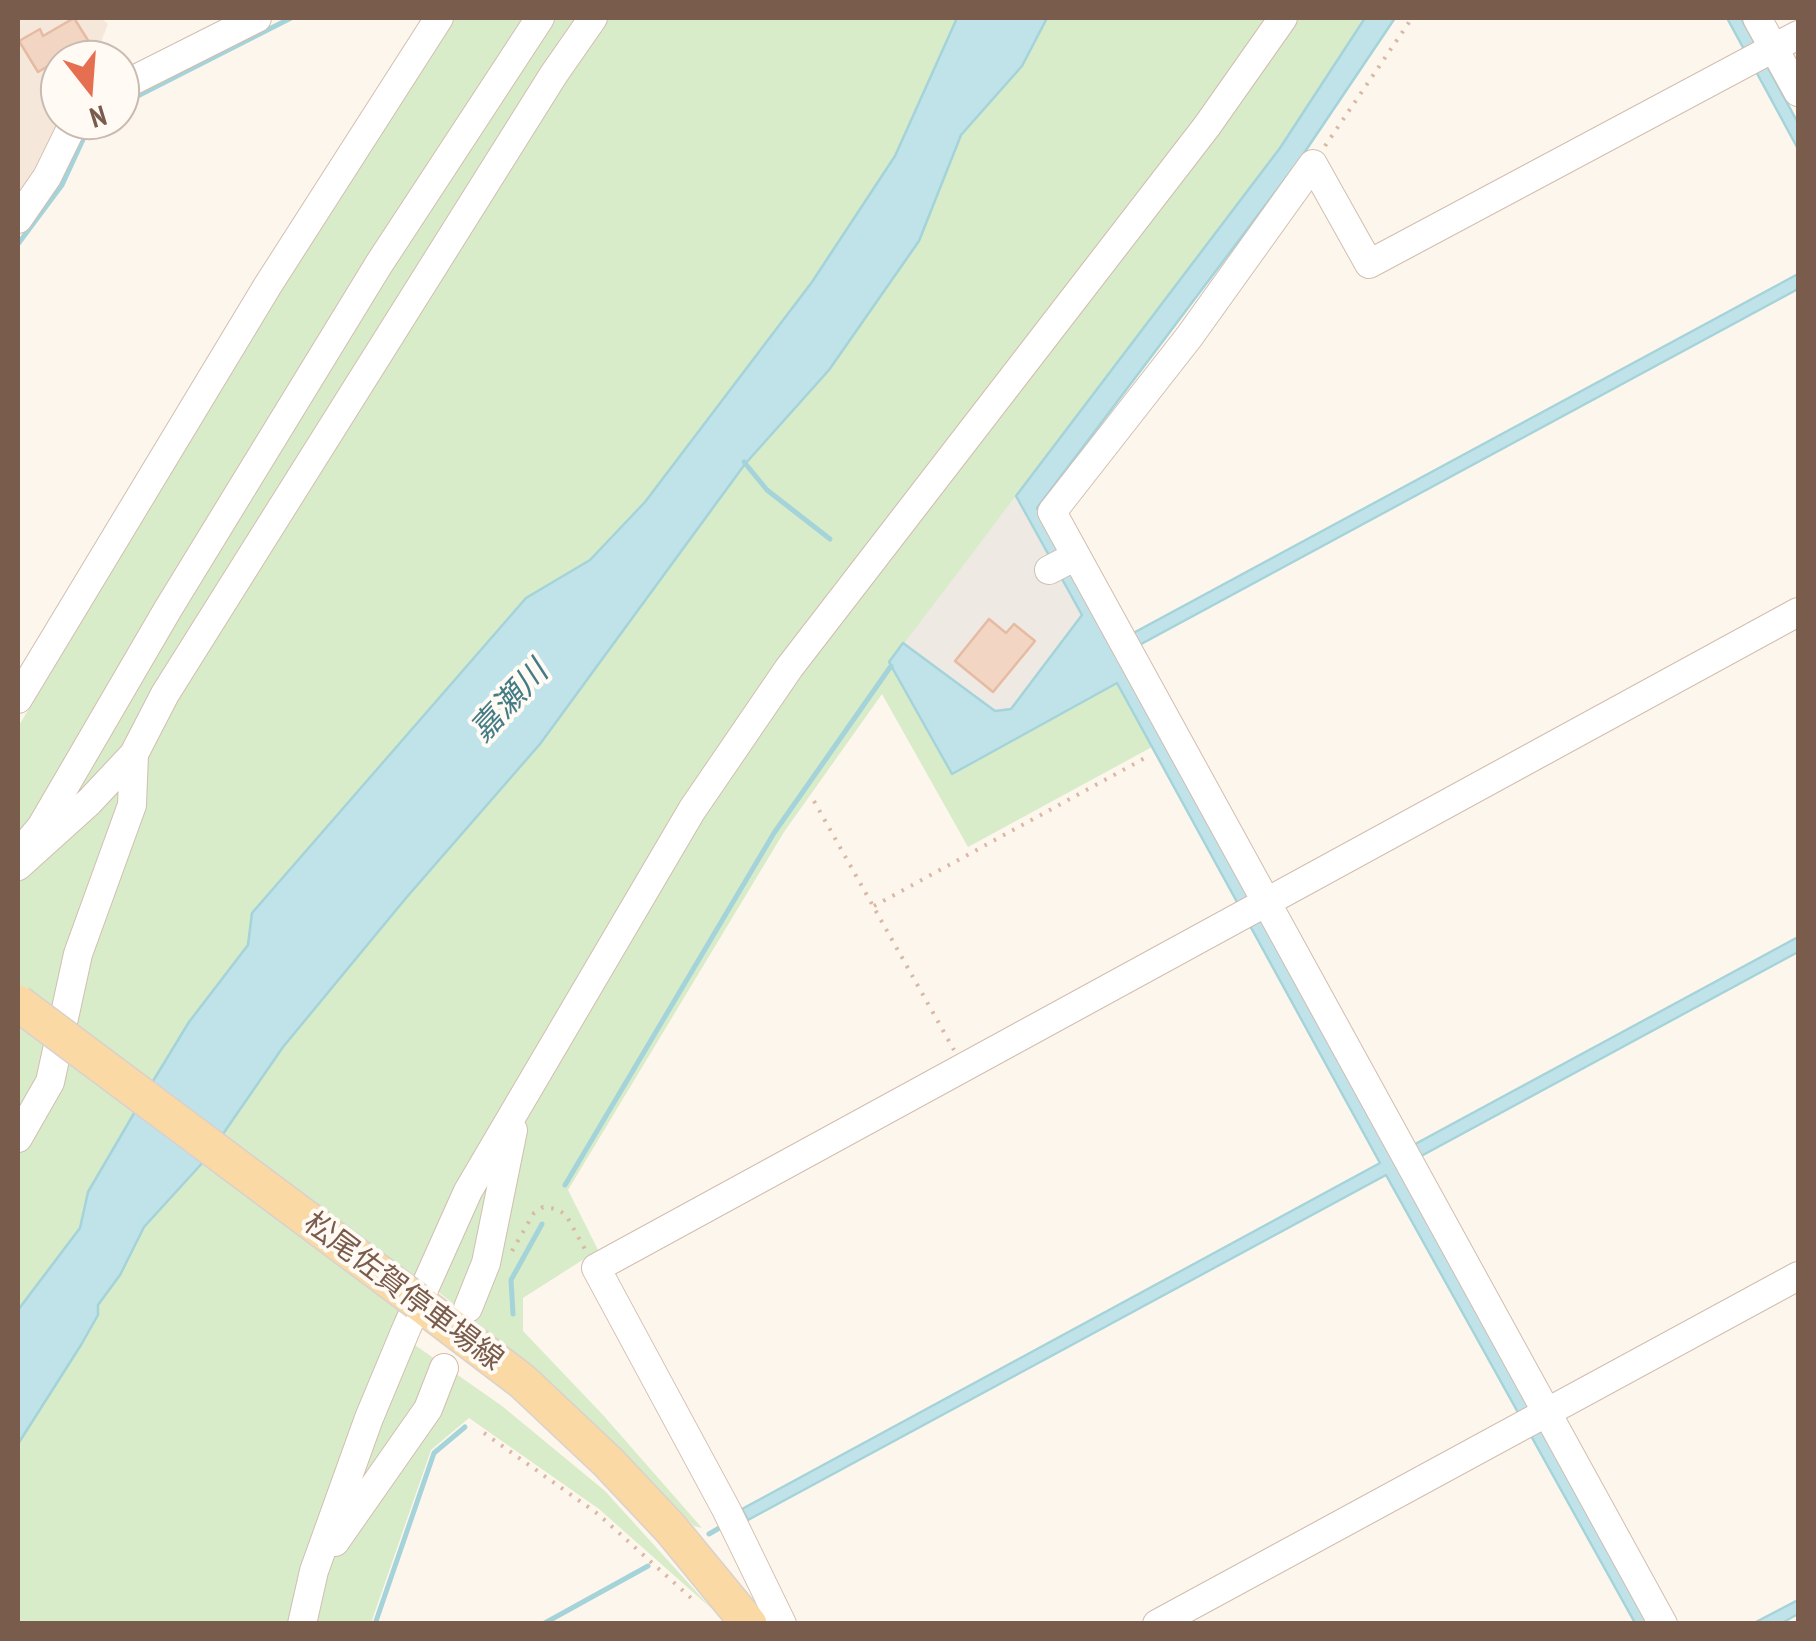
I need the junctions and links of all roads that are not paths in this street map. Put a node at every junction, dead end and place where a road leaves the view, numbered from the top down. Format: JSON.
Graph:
{"nodes":[{"id":1,"x":257,"y":18,"type":"edge"},
{"id":2,"x":440,"y":18,"type":"edge"},
{"id":3,"x":540,"y":18,"type":"edge"},
{"id":4,"x":593,"y":18,"type":"edge"},
{"id":5,"x":1283,"y":18,"type":"edge"},
{"id":6,"x":1757,"y":18,"type":"edge"},
{"id":7,"x":1771,"y":50,"type":"edge"},
{"id":8,"x":140,"y":77,"type":"edge"},
{"id":9,"x":1798,"y":92,"type":"edge"},
{"id":10,"x":65,"y":140,"type":"edge"},
{"id":11,"x":18,"y":218,"type":"edge"},
{"id":12,"x":1076,"y":556,"type":"junction"},
{"id":13,"x":1049,"y":570,"type":"dead end"},
{"id":14,"x":1798,"y":612,"type":"edge"},
{"id":15,"x":21,"y":687,"type":"edge"},
{"id":16,"x":134,"y":754,"type":"junction"},
{"id":17,"x":18,"y":855,"type":"edge"},
{"id":18,"x":18,"y":866,"type":"edge"},
{"id":19,"x":1266,"y":900,"type":"junction"},
{"id":20,"x":18,"y":1003,"type":"edge"},
{"id":21,"x":517,"y":1112,"type":"junction"},
{"id":22,"x":18,"y":1138,"type":"edge"},
{"id":23,"x":1798,"y":1276,"type":"edge"},
{"id":24,"x":418,"y":1302,"type":"junction"},
{"id":25,"x":468,"y":1308,"type":"dead end"},
{"id":26,"x":444,"y":1368,"type":"dead end"},
{"id":27,"x":1547,"y":1413,"type":"junction"},
{"id":28,"x":314,"y":1572,"type":"junction"},
{"id":29,"x":302,"y":1624,"type":"edge"},
{"id":30,"x":750,"y":1624,"type":"edge"},
{"id":31,"x":782,"y":1624,"type":"edge"},
{"id":32,"x":1157,"y":1624,"type":"edge"},
{"id":33,"x":1663,"y":1624,"type":"edge"}],
"edges":[{"from":1,"to":8,"type":"street"},
{"from":2,"to":15,"type":"street"},
{"from":3,"to":17,"type":"street"},
{"from":4,"to":16,"type":"street"},
{"from":5,"to":21,"type":"street"},
{"from":6,"to":7,"type":"street"},
{"from":7,"to":9,"type":"street"},
{"from":7,"to":12,"type":"street"},
{"from":10,"to":11,"type":"street"},
{"from":12,"to":13,"type":"street"},
{"from":12,"to":19,"type":"street"},
{"from":14,"to":19,"type":"street"},
{"from":16,"to":18,"type":"street"},
{"from":16,"to":22,"type":"street"},
{"from":19,"to":27,"type":"street"},
{"from":19,"to":31,"type":"street"},
{"from":20,"to":24,"type":"main road","name":"松尾佐賀停車場線","bridge":true},
{"from":21,"to":24,"type":"street"},
{"from":21,"to":25,"type":"street"},
{"from":23,"to":27,"type":"street"},
{"from":24,"to":28,"type":"street"},
{"from":24,"to":30,"type":"main road","name":"松尾佐賀停車場線"},
{"from":26,"to":28,"type":"street"},
{"from":27,"to":32,"type":"street"},
{"from":27,"to":33,"type":"street"},
{"from":28,"to":29,"type":"street"}]}
